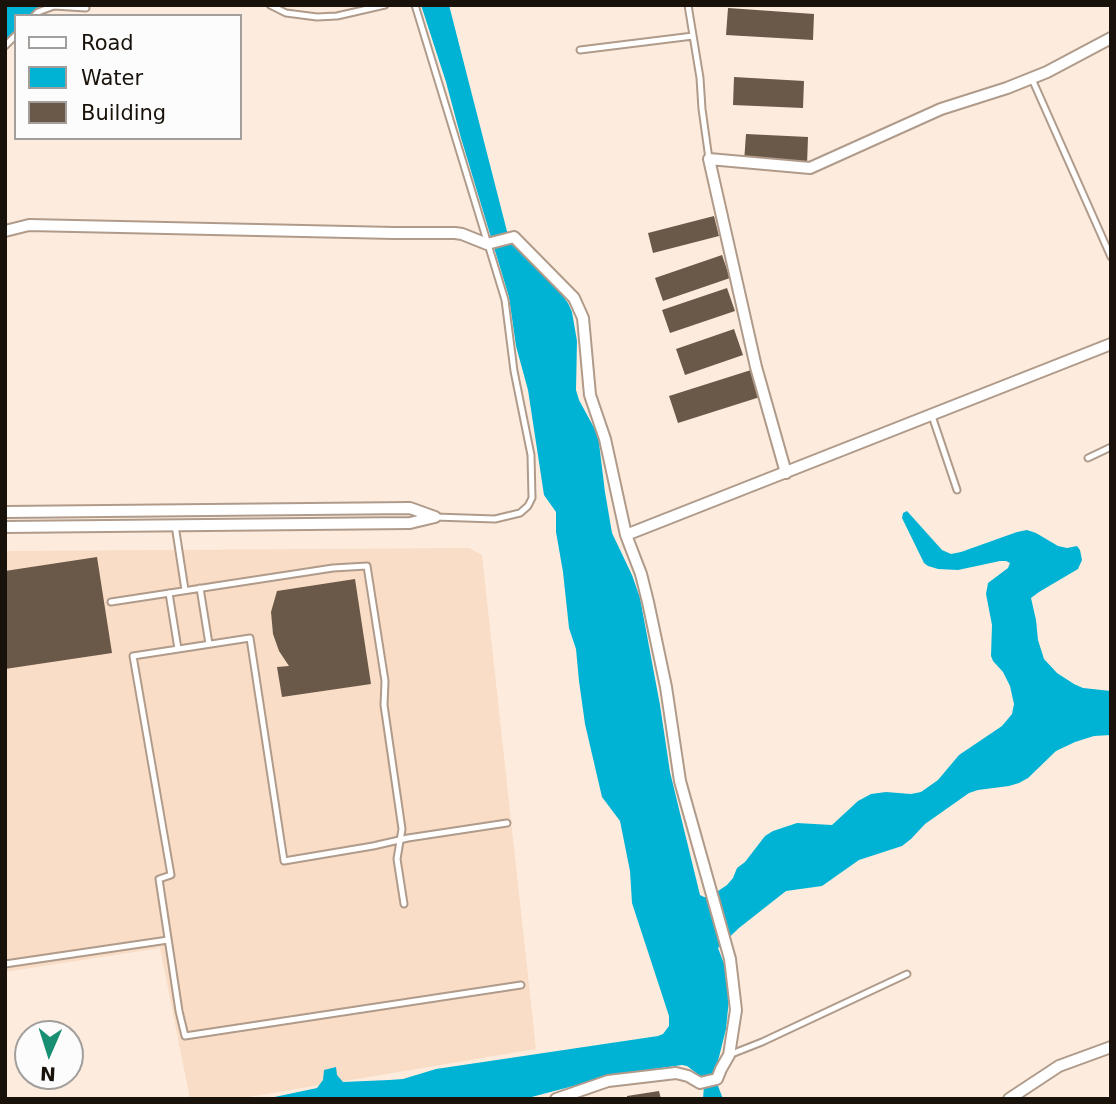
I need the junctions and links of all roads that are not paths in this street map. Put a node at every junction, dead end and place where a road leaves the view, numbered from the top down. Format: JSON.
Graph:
{"nodes":[{"id":1,"x":270,"y":5,"type":"edge"},
{"id":2,"x":385,"y":5,"type":"edge"},
{"id":3,"x":415,"y":5,"type":"edge"},
{"id":4,"x":688,"y":5,"type":"edge"},
{"id":5,"x":86,"y":8,"type":"dead end"},
{"id":6,"x":36,"y":14,"type":"edge"},
{"id":7,"x":693,"y":36,"type":"junction"},
{"id":8,"x":1111,"y":38,"type":"edge"},
{"id":9,"x":580,"y":50,"type":"dead end"},
{"id":10,"x":1032,"y":79,"type":"junction"},
{"id":11,"x":709,"y":159,"type":"junction"},
{"id":12,"x":5,"y":231,"type":"edge"},
{"id":13,"x":487,"y":244,"type":"junction"},
{"id":14,"x":1111,"y":257,"type":"edge"},
{"id":15,"x":1111,"y":344,"type":"edge"},
{"id":16,"x":932,"y":416,"type":"junction"},
{"id":17,"x":1111,"y":447,"type":"edge"},
{"id":18,"x":1088,"y":458,"type":"dead end"},
{"id":19,"x":786,"y":473,"type":"junction"},
{"id":20,"x":957,"y":491,"type":"dead end"},
{"id":21,"x":5,"y":512,"type":"edge"},
{"id":22,"x":435,"y":517,"type":"junction"},
{"id":23,"x":175,"y":525,"type":"junction"},
{"id":24,"x":5,"y":527,"type":"edge"},
{"id":25,"x":626,"y":535,"type":"junction"},
{"id":26,"x":200,"y":588,"type":"junction"},
{"id":27,"x":185,"y":590,"type":"junction"},
{"id":28,"x":169,"y":593,"type":"junction"},
{"id":29,"x":111,"y":601,"type":"dead end"},
{"id":30,"x":209,"y":644,"type":"junction"},
{"id":31,"x":178,"y":649,"type":"junction"},
{"id":32,"x":507,"y":823,"type":"dead end"},
{"id":33,"x":399,"y":841,"type":"junction"},
{"id":34,"x":404,"y":904,"type":"dead end"},
{"id":35,"x":168,"y":940,"type":"junction"},
{"id":36,"x":5,"y":964,"type":"edge"},
{"id":37,"x":907,"y":974,"type":"dead end"},
{"id":38,"x":521,"y":985,"type":"dead end"},
{"id":39,"x":1111,"y":1046,"type":"edge"},
{"id":40,"x":729,"y":1055,"type":"junction"},
{"id":41,"x":556,"y":1099,"type":"edge"},
{"id":42,"x":1009,"y":1099,"type":"edge"}],
"edges":[{"from":1,"to":2,"type":"lane"},
{"from":3,"to":13,"type":"lane"},
{"from":4,"to":7,"type":"lane"},
{"from":5,"to":6,"type":"lane"},
{"from":7,"to":9,"type":"lane"},
{"from":7,"to":11,"type":"lane"},
{"from":8,"to":10,"type":"street"},
{"from":10,"to":11,"type":"street"},
{"from":10,"to":14,"type":"lane"},
{"from":11,"to":19,"type":"street"},
{"from":12,"to":13,"type":"street"},
{"from":13,"to":22,"type":"lane"},
{"from":13,"to":25,"type":"street"},
{"from":15,"to":16,"type":"street"},
{"from":16,"to":19,"type":"street"},
{"from":16,"to":20,"type":"lane"},
{"from":17,"to":18,"type":"lane"},
{"from":19,"to":25,"type":"street"},
{"from":21,"to":22,"type":"street"},
{"from":22,"to":23,"type":"street"},
{"from":23,"to":24,"type":"street"},
{"from":23,"to":27,"type":"lane"},
{"from":25,"to":40,"type":"street"},
{"from":26,"to":27,"type":"lane"},
{"from":26,"to":30,"type":"lane"},
{"from":26,"to":33,"type":"lane"},
{"from":27,"to":28,"type":"lane"},
{"from":28,"to":29,"type":"lane"},
{"from":28,"to":31,"type":"lane"},
{"from":30,"to":31,"type":"lane"},
{"from":30,"to":33,"type":"lane"},
{"from":31,"to":35,"type":"lane"},
{"from":32,"to":33,"type":"lane"},
{"from":33,"to":34,"type":"lane"},
{"from":35,"to":36,"type":"lane"},
{"from":35,"to":38,"type":"lane"},
{"from":37,"to":40,"type":"lane"},
{"from":39,"to":42,"type":"street"},
{"from":40,"to":41,"type":"street"}]}
